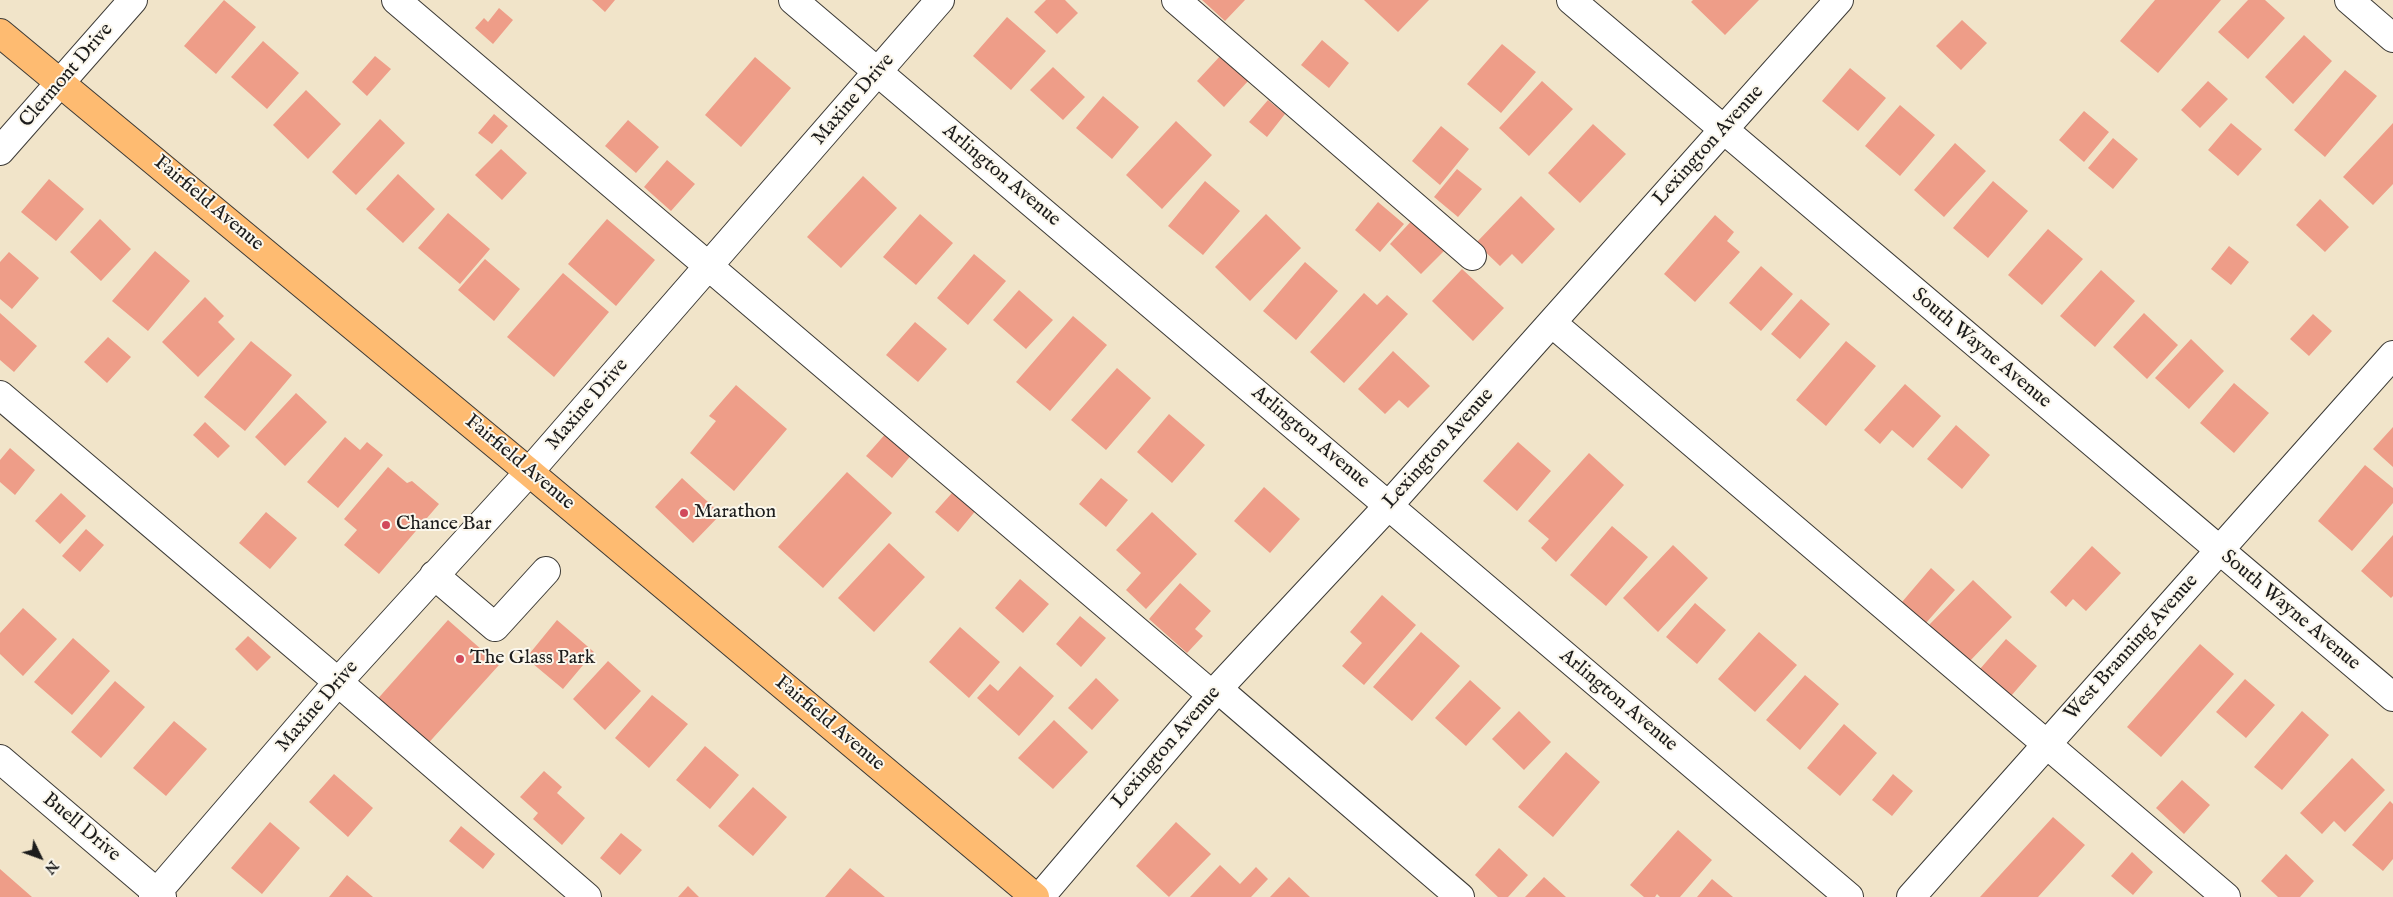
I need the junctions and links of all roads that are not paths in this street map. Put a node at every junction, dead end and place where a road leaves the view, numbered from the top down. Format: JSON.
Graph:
{"nodes":[{"id":1,"x":133,"y":0,"type":"edge"},
{"id":2,"x":396,"y":0,"type":"edge"},
{"id":3,"x":793,"y":0,"type":"edge"},
{"id":4,"x":940,"y":0,"type":"edge"},
{"id":5,"x":1176,"y":0,"type":"edge"},
{"id":6,"x":1570,"y":0,"type":"edge"},
{"id":7,"x":1839,"y":0,"type":"edge"},
{"id":8,"x":2349,"y":0,"type":"edge"},
{"id":9,"x":0,"y":33,"type":"edge"},
{"id":10,"x":2393,"y":38,"type":"edge"},
{"id":11,"x":877,"y":72,"type":"junction"},
{"id":12,"x":61,"y":82,"type":"junction"},
{"id":13,"x":1723,"y":130,"type":"junction"},
{"id":14,"x":0,"y":151,"type":"edge"},
{"id":15,"x":1472,"y":256,"type":"dead end"},
{"id":16,"x":709,"y":266,"type":"junction"},
{"id":17,"x":1552,"y":323,"type":"junction"},
{"id":18,"x":2393,"y":355,"type":"edge"},
{"id":19,"x":0,"y":395,"type":"edge"},
{"id":20,"x":529,"y":472,"type":"junction"},
{"id":21,"x":1389,"y":505,"type":"junction"},
{"id":22,"x":2219,"y":551,"type":"junction"},
{"id":23,"x":546,"y":572,"type":"dead end"},
{"id":24,"x":434,"y":575,"type":"junction"},
{"id":25,"x":338,"y":682,"type":"junction"},
{"id":26,"x":1215,"y":692,"type":"junction"},
{"id":27,"x":2393,"y":697,"type":"edge"},
{"id":28,"x":2046,"y":745,"type":"junction"},
{"id":29,"x":0,"y":759,"type":"edge"},
{"id":30,"x":157,"y":895,"type":"edge"},
{"id":31,"x":587,"y":897,"type":"edge"},
{"id":32,"x":1035,"y":897,"type":"edge"},
{"id":33,"x":1040,"y":897,"type":"edge"},
{"id":34,"x":1460,"y":897,"type":"edge"},
{"id":35,"x":1849,"y":897,"type":"edge"},
{"id":36,"x":1911,"y":897,"type":"edge"},
{"id":37,"x":2226,"y":897,"type":"edge"}],
"edges":[{"from":1,"to":12,"type":"street","name":"Clermont Drive"},
{"from":2,"to":16,"type":"street"},
{"from":3,"to":11,"type":"street","name":"Arlington Avenue"},
{"from":4,"to":11,"type":"street","name":"Maxine Drive"},
{"from":5,"to":15,"type":"street"},
{"from":6,"to":13,"type":"street","name":"South Wayne Avenue"},
{"from":7,"to":13,"type":"street","name":"Lexington Avenue"},
{"from":8,"to":10,"type":"street"},
{"from":9,"to":12,"type":"main road","name":"Fairfield Avenue"},
{"from":11,"to":16,"type":"street","name":"Maxine Drive"},
{"from":11,"to":21,"type":"street","name":"Arlington Avenue"},
{"from":12,"to":14,"type":"street","name":"Clermont Drive"},
{"from":12,"to":20,"type":"main road","name":"Fairfield Avenue"},
{"from":13,"to":17,"type":"street","name":"Lexington Avenue"},
{"from":13,"to":22,"type":"street","name":"South Wayne Avenue"},
{"from":16,"to":20,"type":"street","name":"Maxine Drive"},
{"from":16,"to":26,"type":"street"},
{"from":17,"to":21,"type":"street","name":"Lexington Avenue"},
{"from":17,"to":28,"type":"street"},
{"from":18,"to":22,"type":"street","name":"West Branning Avenue"},
{"from":19,"to":25,"type":"street"},
{"from":20,"to":24,"type":"street","name":"Maxine Drive"},
{"from":20,"to":32,"type":"main road","name":"Fairfield Avenue"},
{"from":21,"to":26,"type":"street","name":"Lexington Avenue"},
{"from":21,"to":35,"type":"street","name":"Arlington Avenue"},
{"from":22,"to":27,"type":"street","name":"South Wayne Avenue"},
{"from":22,"to":28,"type":"street","name":"West Branning Avenue"},
{"from":23,"to":24,"type":"street"},
{"from":24,"to":25,"type":"street","name":"Maxine Drive"},
{"from":25,"to":30,"type":"street","name":"Maxine Drive"},
{"from":25,"to":31,"type":"street"},
{"from":26,"to":33,"type":"street","name":"Lexington Avenue"},
{"from":26,"to":34,"type":"street"},
{"from":28,"to":36,"type":"street","name":"West Branning Avenue"},
{"from":28,"to":37,"type":"street"},
{"from":29,"to":30,"type":"street","name":"Buell Drive"}]}
